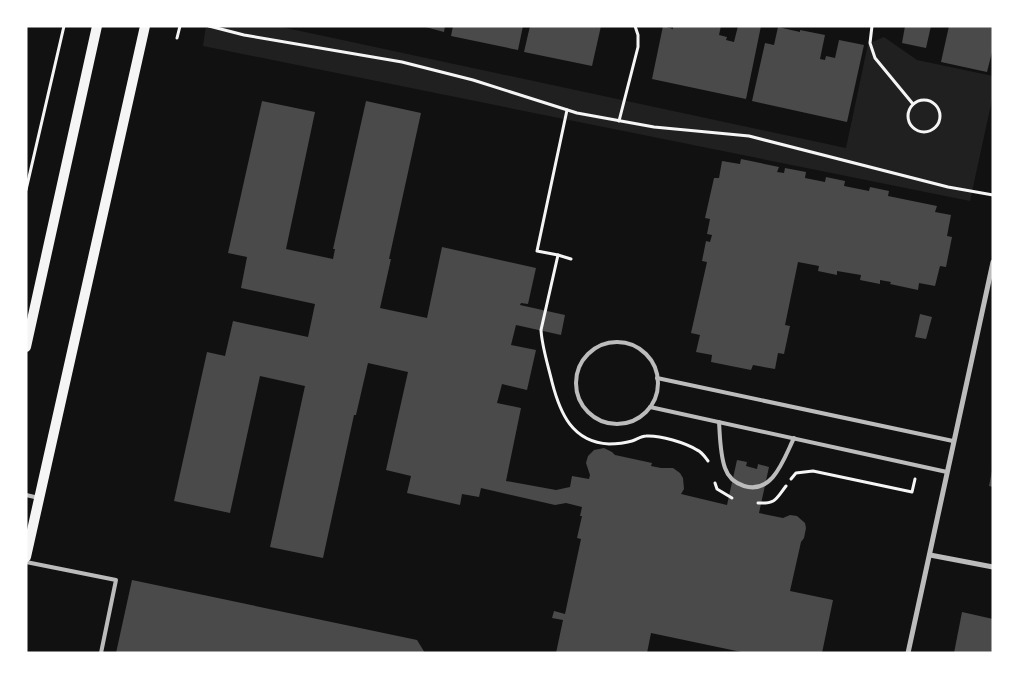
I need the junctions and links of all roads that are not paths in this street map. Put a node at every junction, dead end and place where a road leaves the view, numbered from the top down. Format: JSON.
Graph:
{"nodes":[{"id":1,"x":97,"y":26,"type":"edge"},
{"id":2,"x":146,"y":26,"type":"edge"},
{"id":3,"x":993,"y":262,"type":"edge"},
{"id":4,"x":26,"y":347,"type":"edge"},
{"id":5,"x":657,"y":378,"type":"junction"},
{"id":6,"x":650,"y":407,"type":"junction"},
{"id":7,"x":719,"y":422,"type":"junction"},
{"id":8,"x":794,"y":438,"type":"junction"},
{"id":9,"x":953,"y":441,"type":"junction"},
{"id":10,"x":947,"y":472,"type":"junction"},
{"id":11,"x":26,"y":495,"type":"edge"},
{"id":12,"x":39,"y":499,"type":"junction"},
{"id":13,"x":930,"y":555,"type":"junction"},
{"id":14,"x":26,"y":557,"type":"edge"},
{"id":15,"x":26,"y":562,"type":"edge"},
{"id":16,"x":993,"y":568,"type":"edge"},
{"id":17,"x":102,"y":653,"type":"edge"},
{"id":18,"x":908,"y":653,"type":"edge"}],
"edges":[{"from":1,"to":4,"type":"main road"},
{"from":2,"to":12,"type":"main road"},
{"from":3,"to":9,"type":"street"},
{"from":5,"to":6,"type":"lane"},
{"from":5,"to":6,"type":"lane"},
{"from":5,"to":9,"type":"lane"},
{"from":6,"to":7,"type":"lane"},
{"from":7,"to":8,"type":"lane"},
{"from":7,"to":8,"type":"lane"},
{"from":8,"to":10,"type":"lane"},
{"from":9,"to":10,"type":"street"},
{"from":10,"to":13,"type":"street"},
{"from":11,"to":12,"type":"lane"},
{"from":12,"to":14,"type":"main road"},
{"from":13,"to":16,"type":"street"},
{"from":13,"to":18,"type":"street"},
{"from":15,"to":17,"type":"lane"}]}
